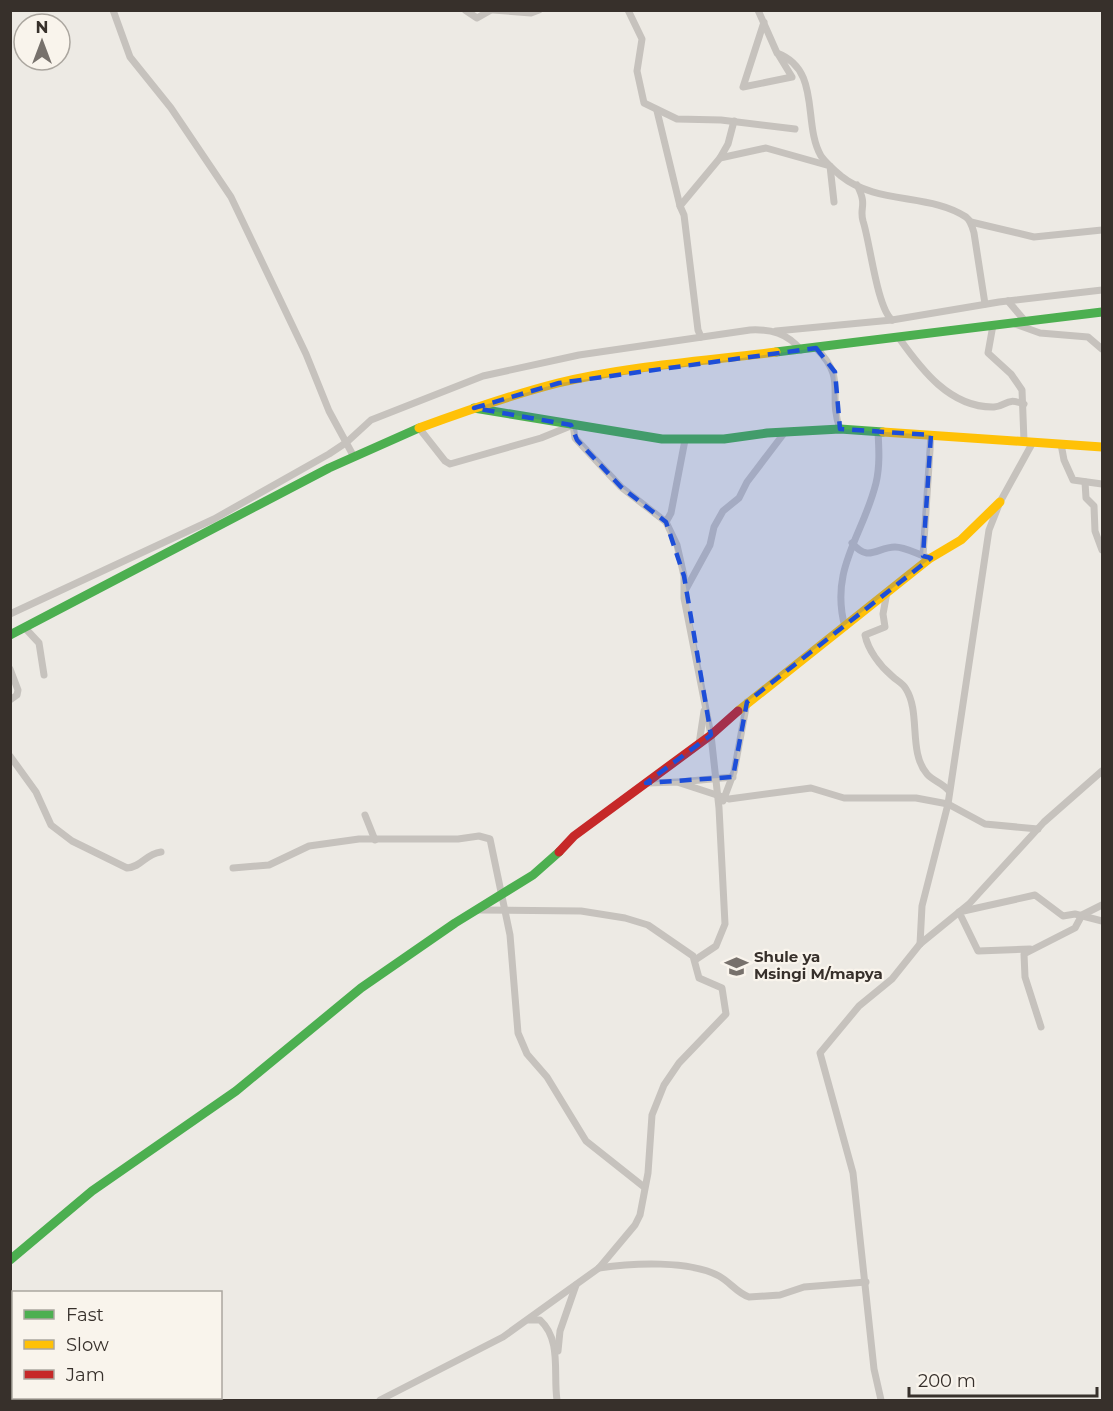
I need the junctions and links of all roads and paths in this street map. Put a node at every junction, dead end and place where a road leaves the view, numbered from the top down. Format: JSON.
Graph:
{"nodes":[{"id":1,"x":113,"y":10,"type":"edge"},
{"id":2,"x":465,"y":10,"type":"edge"},
{"id":3,"x":492,"y":10,"type":"edge"},
{"id":4,"x":539,"y":10,"type":"edge"},
{"id":5,"x":628,"y":10,"type":"edge"},
{"id":6,"x":758,"y":10,"type":"edge"},
{"id":7,"x":764,"y":22,"type":"junction"},
{"id":8,"x":777,"y":53,"type":"junction"},
{"id":9,"x":657,"y":111,"type":"junction"},
{"id":10,"x":734,"y":121,"type":"junction"},
{"id":11,"x":795,"y":129,"type":"dead end"},
{"id":12,"x":720,"y":158,"type":"junction"},
{"id":13,"x":830,"y":166,"type":"junction"},
{"id":14,"x":857,"y":185,"type":"junction"},
{"id":15,"x":834,"y":202,"type":"dead end"},
{"id":16,"x":680,"y":206,"type":"junction"},
{"id":17,"x":971,"y":222,"type":"junction"},
{"id":18,"x":1102,"y":230,"type":"edge"},
{"id":19,"x":1102,"y":290,"type":"edge"},
{"id":20,"x":1008,"y":301,"type":"junction"},
{"id":21,"x":985,"y":304,"type":"junction"},
{"id":22,"x":1102,"y":312,"type":"edge"},
{"id":23,"x":891,"y":320,"type":"junction"},
{"id":24,"x":1025,"y":321,"type":"junction"},
{"id":25,"x":1013,"y":323,"type":"junction"},
{"id":26,"x":993,"y":326,"type":"junction"},
{"id":27,"x":776,"y":331,"type":"junction"},
{"id":28,"x":701,"y":337,"type":"junction"},
{"id":29,"x":899,"y":338,"type":"junction"},
{"id":30,"x":816,"y":348,"type":"junction"},
{"id":31,"x":1102,"y":349,"type":"edge"},
{"id":32,"x":801,"y":350,"type":"junction"},
{"id":33,"x":1024,"y":404,"type":"junction"},
{"id":34,"x":474,"y":408,"type":"junction"},
{"id":35,"x":573,"y":425,"type":"junction"},
{"id":36,"x":419,"y":429,"type":"junction"},
{"id":37,"x":840,"y":429,"type":"junction"},
{"id":38,"x":785,"y":432,"type":"junction"},
{"id":39,"x":878,"y":432,"type":"junction"},
{"id":40,"x":931,"y":435,"type":"junction"},
{"id":41,"x":685,"y":440,"type":"junction"},
{"id":42,"x":1028,"y":441,"type":"junction"},
{"id":43,"x":346,"y":442,"type":"junction"},
{"id":44,"x":1061,"y":444,"type":"junction"},
{"id":45,"x":1102,"y":447,"type":"edge"},
{"id":46,"x":354,"y":457,"type":"junction"},
{"id":47,"x":1084,"y":482,"type":"junction"},
{"id":48,"x":1102,"y":484,"type":"edge"},
{"id":49,"x":1000,"y":502,"type":"junction"},
{"id":50,"x":666,"y":522,"type":"junction"},
{"id":51,"x":852,"y":543,"type":"junction"},
{"id":52,"x":1102,"y":550,"type":"edge"},
{"id":53,"x":927,"y":557,"type":"junction"},
{"id":54,"x":888,"y":592,"type":"junction"},
{"id":55,"x":684,"y":598,"type":"junction"},
{"id":56,"x":10,"y":614,"type":"edge"},
{"id":57,"x":845,"y":627,"type":"junction"},
{"id":58,"x":25,"y":628,"type":"junction"},
{"id":59,"x":10,"y":636,"type":"edge"},
{"id":60,"x":10,"y":669,"type":"edge"},
{"id":61,"x":44,"y":675,"type":"dead end"},
{"id":62,"x":10,"y":700,"type":"edge"},
{"id":63,"x":747,"y":702,"type":"junction"},
{"id":64,"x":705,"y":705,"type":"junction"},
{"id":65,"x":711,"y":735,"type":"junction"},
{"id":66,"x":699,"y":744,"type":"junction"},
{"id":67,"x":10,"y":756,"type":"edge"},
{"id":68,"x":1102,"y":771,"type":"edge"},
{"id":69,"x":733,"y":777,"type":"junction"},
{"id":70,"x":716,"y":780,"type":"junction"},
{"id":71,"x":677,"y":782,"type":"junction"},
{"id":72,"x":646,"y":783,"type":"junction"},
{"id":73,"x":949,"y":791,"type":"junction"},
{"id":74,"x":721,"y":797,"type":"junction"},
{"id":75,"x":948,"y":804,"type":"junction"},
{"id":76,"x":365,"y":815,"type":"dead end"},
{"id":77,"x":1038,"y":829,"type":"junction"},
{"id":78,"x":375,"y":840,"type":"junction"},
{"id":79,"x":161,"y":852,"type":"dead end"},
{"id":80,"x":233,"y":868,"type":"dead end"},
{"id":81,"x":503,"y":895,"type":"junction"},
{"id":82,"x":1102,"y":905,"type":"edge"},
{"id":83,"x":478,"y":910,"type":"junction"},
{"id":84,"x":506,"y":911,"type":"junction"},
{"id":85,"x":959,"y":912,"type":"junction"},
{"id":86,"x":1082,"y":915,"type":"junction"},
{"id":87,"x":1102,"y":921,"type":"edge"},
{"id":88,"x":920,"y":944,"type":"junction"},
{"id":89,"x":1030,"y":949,"type":"junction"},
{"id":90,"x":695,"y":960,"type":"junction"},
{"id":91,"x":1041,"y":1027,"type":"dead end"},
{"id":92,"x":644,"y":1187,"type":"junction"},
{"id":93,"x":10,"y":1260,"type":"edge"},
{"id":94,"x":599,"y":1268,"type":"junction"},
{"id":95,"x":866,"y":1282,"type":"junction"},
{"id":96,"x":576,"y":1285,"type":"junction"},
{"id":97,"x":525,"y":1320,"type":"junction"},
{"id":98,"x":555,"y":1362,"type":"junction"},
{"id":99,"x":380,"y":1401,"type":"edge"},
{"id":100,"x":557,"y":1401,"type":"edge"},
{"id":101,"x":881,"y":1401,"type":"edge"}],
"edges":[{"from":1,"to":43,"type":"street"},
{"from":2,"to":3,"type":"street"},
{"from":3,"to":4,"type":"street"},
{"from":5,"to":9,"type":"street"},
{"from":6,"to":7,"type":"street"},
{"from":7,"to":8,"type":"street"},
{"from":7,"to":8,"type":"street"},
{"from":8,"to":13,"type":"street"},
{"from":9,"to":10,"type":"street"},
{"from":9,"to":16,"type":"street"},
{"from":10,"to":11,"type":"street"},
{"from":10,"to":12,"type":"street"},
{"from":12,"to":13,"type":"street"},
{"from":12,"to":16,"type":"street"},
{"from":13,"to":14,"type":"street"},
{"from":13,"to":15,"type":"street"},
{"from":14,"to":17,"type":"street"},
{"from":14,"to":23,"type":"street"},
{"from":16,"to":28,"type":"street"},
{"from":17,"to":18,"type":"street"},
{"from":17,"to":21,"type":"street"},
{"from":19,"to":20,"type":"street"},
{"from":20,"to":21,"type":"street"},
{"from":20,"to":24,"type":"street"},
{"from":21,"to":23,"type":"street"},
{"from":22,"to":24,"type":"street"},
{"from":23,"to":27,"type":"street"},
{"from":24,"to":25,"type":"street"},
{"from":25,"to":26,"type":"street"},
{"from":25,"to":31,"type":"street"},
{"from":26,"to":29,"type":"street"},
{"from":26,"to":33,"type":"street"},
{"from":27,"to":28,"type":"street"},
{"from":27,"to":32,"type":"street"},
{"from":28,"to":43,"type":"street"},
{"from":29,"to":30,"type":"street"},
{"from":29,"to":33,"type":"street"},
{"from":30,"to":32,"type":"street"},
{"from":30,"to":37,"type":"street"},
{"from":32,"to":34,"type":"street"},
{"from":33,"to":42,"type":"street"},
{"from":34,"to":35,"type":"street"},
{"from":34,"to":36,"type":"street"},
{"from":35,"to":36,"type":"street"},
{"from":35,"to":41,"type":"street"},
{"from":35,"to":50,"type":"street"},
{"from":36,"to":46,"type":"street"},
{"from":37,"to":38,"type":"street"},
{"from":37,"to":39,"type":"street"},
{"from":38,"to":41,"type":"street"},
{"from":38,"to":55,"type":"street"},
{"from":39,"to":40,"type":"street"},
{"from":39,"to":51,"type":"street"},
{"from":40,"to":42,"type":"street"},
{"from":40,"to":53,"type":"street"},
{"from":41,"to":50,"type":"street"},
{"from":42,"to":44,"type":"street"},
{"from":42,"to":49,"type":"street"},
{"from":43,"to":46,"type":"street"},
{"from":43,"to":56,"type":"street"},
{"from":44,"to":45,"type":"street"},
{"from":44,"to":47,"type":"street"},
{"from":46,"to":58,"type":"street"},
{"from":47,"to":48,"type":"street"},
{"from":47,"to":52,"type":"street"},
{"from":49,"to":53,"type":"street"},
{"from":49,"to":73,"type":"street"},
{"from":50,"to":55,"type":"street"},
{"from":51,"to":53,"type":"street"},
{"from":51,"to":57,"type":"street"},
{"from":53,"to":54,"type":"street"},
{"from":54,"to":57,"type":"street"},
{"from":54,"to":73,"type":"street"},
{"from":55,"to":64,"type":"street"},
{"from":57,"to":63,"type":"street"},
{"from":58,"to":59,"type":"street"},
{"from":58,"to":61,"type":"street"},
{"from":60,"to":62,"type":"street"},
{"from":63,"to":65,"type":"street"},
{"from":63,"to":69,"type":"street"},
{"from":64,"to":65,"type":"street"},
{"from":64,"to":66,"type":"street"},
{"from":65,"to":66,"type":"street"},
{"from":65,"to":70,"type":"street"},
{"from":66,"to":72,"type":"street"},
{"from":67,"to":79,"type":"street"},
{"from":68,"to":77,"type":"street"},
{"from":69,"to":70,"type":"street"},
{"from":69,"to":74,"type":"street"},
{"from":70,"to":71,"type":"street"},
{"from":70,"to":74,"type":"street"},
{"from":71,"to":72,"type":"street"},
{"from":71,"to":74,"type":"street"},
{"from":72,"to":81,"type":"street"},
{"from":73,"to":75,"type":"street"},
{"from":74,"to":75,"type":"street"},
{"from":74,"to":90,"type":"street"},
{"from":75,"to":77,"type":"street"},
{"from":75,"to":88,"type":"street"},
{"from":76,"to":78,"type":"street"},
{"from":77,"to":85,"type":"street"},
{"from":78,"to":80,"type":"street"},
{"from":78,"to":81,"type":"street"},
{"from":81,"to":83,"type":"street"},
{"from":81,"to":84,"type":"street"},
{"from":82,"to":86,"type":"street"},
{"from":83,"to":84,"type":"street"},
{"from":83,"to":93,"type":"street"},
{"from":84,"to":90,"type":"street"},
{"from":84,"to":92,"type":"street"},
{"from":85,"to":86,"type":"street"},
{"from":85,"to":88,"type":"street"},
{"from":85,"to":89,"type":"street"},
{"from":86,"to":87,"type":"street"},
{"from":86,"to":89,"type":"street"},
{"from":88,"to":95,"type":"street"},
{"from":89,"to":91,"type":"street"},
{"from":90,"to":92,"type":"street"},
{"from":92,"to":94,"type":"street"},
{"from":94,"to":95,"type":"street"},
{"from":94,"to":96,"type":"street"},
{"from":95,"to":101,"type":"street"},
{"from":96,"to":97,"type":"street"},
{"from":96,"to":98,"type":"street"},
{"from":97,"to":98,"type":"street"},
{"from":97,"to":99,"type":"street"},
{"from":98,"to":100,"type":"street"}]}
